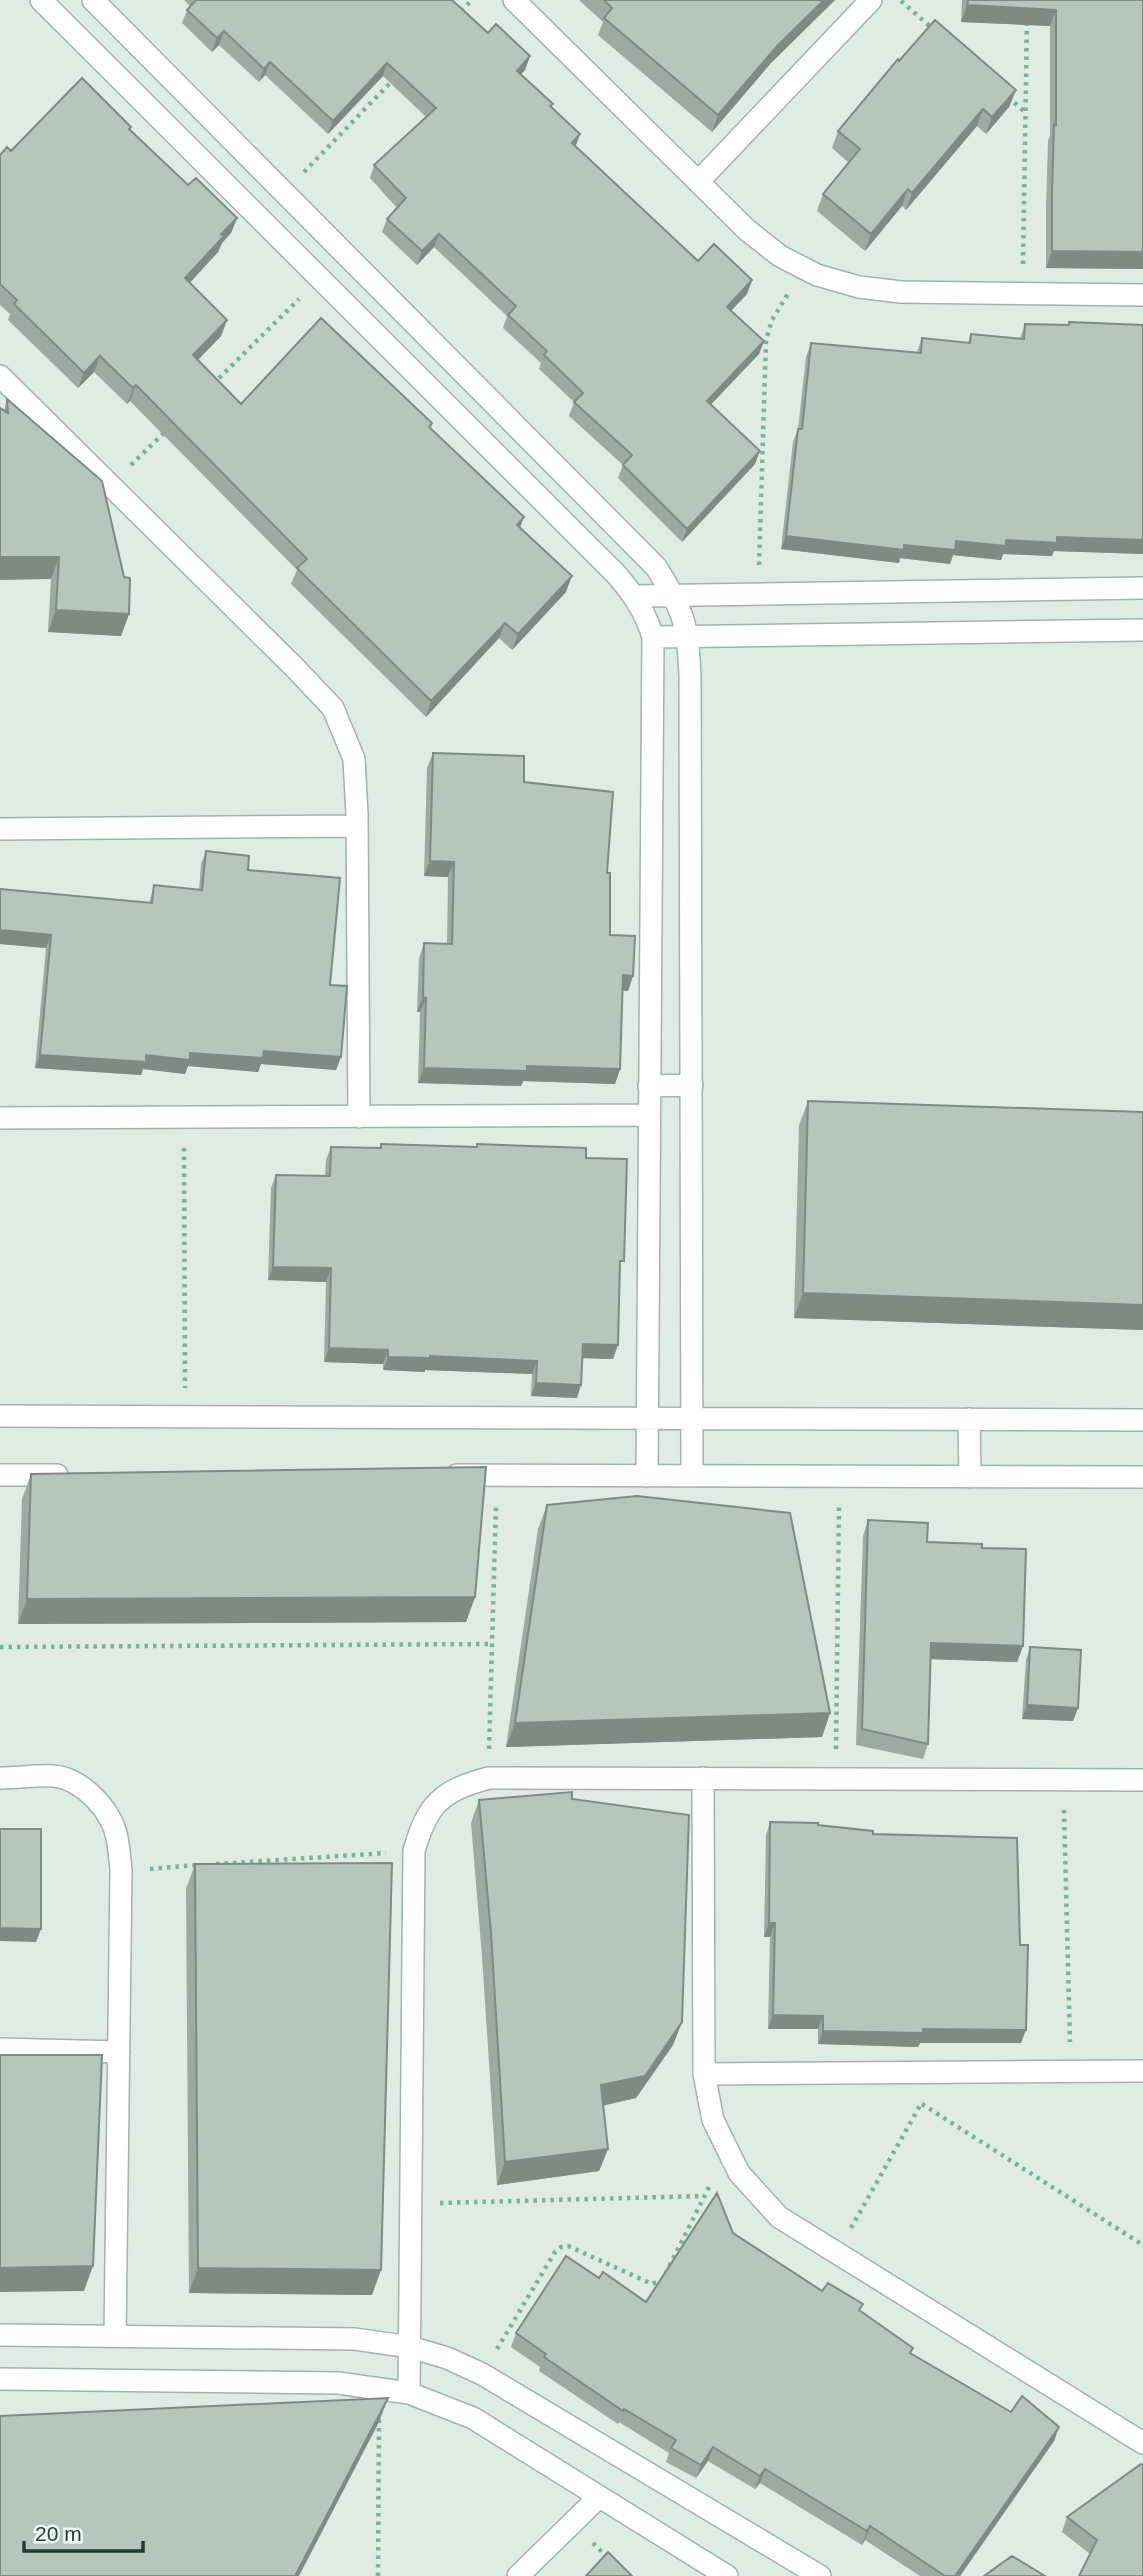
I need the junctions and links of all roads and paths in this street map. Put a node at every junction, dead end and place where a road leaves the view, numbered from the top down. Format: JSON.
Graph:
{"nodes":[{"id":1,"x":41,"y":0,"type":"edge"},
{"id":2,"x":93,"y":0,"type":"edge"},
{"id":3,"x":472,"y":0,"type":"edge"},
{"id":4,"x":514,"y":0,"type":"edge"},
{"id":5,"x":871,"y":0,"type":"edge"},
{"id":6,"x":901,"y":0,"type":"edge"},
{"id":7,"x":453,"y":19,"type":"edge"},
{"id":8,"x":1027,"y":19,"type":"edge"},
{"id":9,"x":939,"y":35,"type":"edge"},
{"id":10,"x":397,"y":77,"type":"edge"},
{"id":11,"x":1006,"y":95,"type":"edge"},
{"id":12,"x":1026,"y":113,"type":"junction"},
{"id":13,"x":698,"y":182,"type":"junction"},
{"id":14,"x":284,"y":192,"type":"junction"},
{"id":15,"x":804,"y":268,"type":"junction"},
{"id":16,"x":320,"y":278,"type":"junction"},
{"id":17,"x":1023,"y":293,"type":"junction"},
{"id":18,"x":1143,"y":295,"type":"edge"},
{"id":19,"x":0,"y":376,"type":"edge"},
{"id":20,"x":206,"y":391,"type":"edge"},
{"id":21,"x":168,"y":429,"type":"edge"},
{"id":22,"x":111,"y":485,"type":"junction"},
{"id":23,"x":1143,"y":588,"type":"edge"},
{"id":24,"x":758,"y":594,"type":"junction"},
{"id":25,"x":674,"y":595,"type":"junction"},
{"id":26,"x":635,"y":596,"type":"junction"},
{"id":27,"x":1143,"y":630,"type":"edge"},
{"id":28,"x":688,"y":636,"type":"junction"},
{"id":29,"x":653,"y":637,"type":"junction"},
{"id":30,"x":358,"y":826,"type":"junction"},
{"id":31,"x":0,"y":829,"type":"edge"},
{"id":32,"x":692,"y":1085,"type":"junction"},
{"id":33,"x":649,"y":1086,"type":"junction"},
{"id":34,"x":648,"y":1115,"type":"junction"},
{"id":35,"x":184,"y":1117,"type":"junction"},
{"id":36,"x":359,"y":1117,"type":"junction"},
{"id":37,"x":0,"y":1118,"type":"edge"},
{"id":38,"x":0,"y":1416,"type":"edge"},
{"id":39,"x":185,"y":1417,"type":"junction"},
{"id":40,"x":647,"y":1418,"type":"junction"},
{"id":41,"x":692,"y":1418,"type":"junction"},
{"id":42,"x":969,"y":1419,"type":"junction"},
{"id":43,"x":1143,"y":1420,"type":"edge"},
{"id":44,"x":0,"y":1475,"type":"edge"},
{"id":45,"x":83,"y":1475,"type":"edge"},
{"id":46,"x":442,"y":1475,"type":"edge"},
{"id":47,"x":497,"y":1476,"type":"junction"},
{"id":48,"x":647,"y":1476,"type":"junction"},
{"id":49,"x":692,"y":1476,"type":"junction"},
{"id":50,"x":840,"y":1476,"type":"junction"},
{"id":51,"x":970,"y":1476,"type":"junction"},
{"id":52,"x":1143,"y":1477,"type":"edge"},
{"id":53,"x":492,"y":1644,"type":"junction"},
{"id":54,"x":0,"y":1647,"type":"edge"},
{"id":55,"x":489,"y":1777,"type":"junction"},
{"id":56,"x":0,"y":1778,"type":"edge"},
{"id":57,"x":703,"y":1778,"type":"junction"},
{"id":58,"x":836,"y":1778,"type":"junction"},
{"id":59,"x":1063,"y":1779,"type":"junction"},
{"id":60,"x":1143,"y":1780,"type":"edge"},
{"id":61,"x":414,"y":1851,"type":"junction"},
{"id":62,"x":121,"y":1870,"type":"junction"},
{"id":63,"x":0,"y":2049,"type":"edge"},
{"id":64,"x":119,"y":2052,"type":"junction"},
{"id":65,"x":1070,"y":2071,"type":"junction"},
{"id":66,"x":1143,"y":2071,"type":"edge"},
{"id":67,"x":939,"y":2073,"type":"junction"},
{"id":68,"x":704,"y":2074,"type":"junction"},
{"id":69,"x":921,"y":2104,"type":"junction"},
{"id":70,"x":728,"y":2150,"type":"junction"},
{"id":71,"x":704,"y":2196,"type":"junction"},
{"id":72,"x":411,"y":2204,"type":"junction"},
{"id":73,"x":1143,"y":2245,"type":"edge"},
{"id":74,"x":837,"y":2254,"type":"junction"},
{"id":75,"x":0,"y":2335,"type":"edge"},
{"id":76,"x":115,"y":2336,"type":"junction"},
{"id":77,"x":410,"y":2347,"type":"junction"},
{"id":78,"x":482,"y":2374,"type":"junction"},
{"id":79,"x":0,"y":2379,"type":"edge"},
{"id":80,"x":379,"y":2389,"type":"junction"},
{"id":81,"x":409,"y":2393,"type":"junction"},
{"id":82,"x":1143,"y":2443,"type":"edge"},
{"id":83,"x":599,"y":2497,"type":"junction"},
{"id":84,"x":573,"y":2522,"type":"junction"},
{"id":85,"x":617,"y":2567,"type":"edge"},
{"id":86,"x":378,"y":2576,"type":"edge"},
{"id":87,"x":518,"y":2576,"type":"edge"},
{"id":88,"x":727,"y":2576,"type":"edge"},
{"id":89,"x":820,"y":2576,"type":"edge"}],
"edges":[{"from":1,"to":16,"type":"street"},
{"from":2,"to":14,"type":"street"},
{"from":3,"to":7,"type":"path"},
{"from":4,"to":13,"type":"street"},
{"from":5,"to":13,"type":"street"},
{"from":6,"to":9,"type":"path"},
{"from":8,"to":12,"type":"path"},
{"from":10,"to":14,"type":"path"},
{"from":11,"to":12,"type":"path"},
{"from":12,"to":17,"type":"path"},
{"from":13,"to":15,"type":"street"},
{"from":14,"to":25,"type":"street"},
{"from":15,"to":17,"type":"street"},
{"from":15,"to":24,"type":"path"},
{"from":16,"to":20,"type":"path"},
{"from":16,"to":26,"type":"street"},
{"from":17,"to":18,"type":"street"},
{"from":19,"to":22,"type":"street"},
{"from":21,"to":22,"type":"path"},
{"from":22,"to":30,"type":"street"},
{"from":23,"to":24,"type":"street"},
{"from":24,"to":25,"type":"street"},
{"from":25,"to":26,"type":"street"},
{"from":25,"to":28,"type":"street"},
{"from":26,"to":29,"type":"street"},
{"from":27,"to":28,"type":"street"},
{"from":28,"to":29,"type":"street"},
{"from":28,"to":32,"type":"street"},
{"from":29,"to":33,"type":"street"},
{"from":30,"to":31,"type":"street"},
{"from":30,"to":36,"type":"street"},
{"from":32,"to":33,"type":"street"},
{"from":32,"to":41,"type":"street"},
{"from":33,"to":34,"type":"street"},
{"from":34,"to":36,"type":"street"},
{"from":34,"to":40,"type":"street"},
{"from":35,"to":36,"type":"street"},
{"from":35,"to":37,"type":"street"},
{"from":35,"to":39,"type":"path"},
{"from":38,"to":39,"type":"street"},
{"from":39,"to":40,"type":"street"},
{"from":40,"to":41,"type":"street"},
{"from":40,"to":48,"type":"street"},
{"from":41,"to":42,"type":"street"},
{"from":41,"to":49,"type":"street"},
{"from":42,"to":43,"type":"street"},
{"from":42,"to":51,"type":"street"},
{"from":44,"to":45,"type":"street"},
{"from":46,"to":47,"type":"street"},
{"from":47,"to":48,"type":"street"},
{"from":47,"to":53,"type":"path"},
{"from":48,"to":49,"type":"street"},
{"from":49,"to":50,"type":"street"},
{"from":50,"to":51,"type":"street"},
{"from":50,"to":58,"type":"path"},
{"from":51,"to":52,"type":"street"},
{"from":53,"to":54,"type":"path"},
{"from":53,"to":55,"type":"path"},
{"from":55,"to":57,"type":"street"},
{"from":55,"to":61,"type":"street"},
{"from":56,"to":62,"type":"street"},
{"from":57,"to":58,"type":"street"},
{"from":57,"to":68,"type":"street"},
{"from":58,"to":59,"type":"street"},
{"from":59,"to":60,"type":"street"},
{"from":59,"to":65,"type":"path"},
{"from":61,"to":62,"type":"path"},
{"from":61,"to":72,"type":"street"},
{"from":62,"to":64,"type":"street"},
{"from":63,"to":64,"type":"street"},
{"from":64,"to":76,"type":"street"},
{"from":65,"to":66,"type":"street"},
{"from":65,"to":67,"type":"street"},
{"from":67,"to":68,"type":"street"},
{"from":67,"to":69,"type":"path"},
{"from":68,"to":70,"type":"street"},
{"from":69,"to":73,"type":"path"},
{"from":69,"to":74,"type":"path"},
{"from":70,"to":71,"type":"path"},
{"from":70,"to":74,"type":"street"},
{"from":71,"to":72,"type":"path"},
{"from":71,"to":78,"type":"path"},
{"from":72,"to":77,"type":"street"},
{"from":74,"to":82,"type":"street"},
{"from":75,"to":76,"type":"street"},
{"from":76,"to":77,"type":"street"},
{"from":77,"to":78,"type":"street"},
{"from":77,"to":81,"type":"street"},
{"from":78,"to":89,"type":"street"},
{"from":79,"to":80,"type":"street"},
{"from":80,"to":81,"type":"street"},
{"from":80,"to":86,"type":"path"},
{"from":81,"to":83,"type":"street"},
{"from":83,"to":84,"type":"street"},
{"from":83,"to":88,"type":"street"},
{"from":84,"to":85,"type":"path"},
{"from":84,"to":87,"type":"street"}]}
